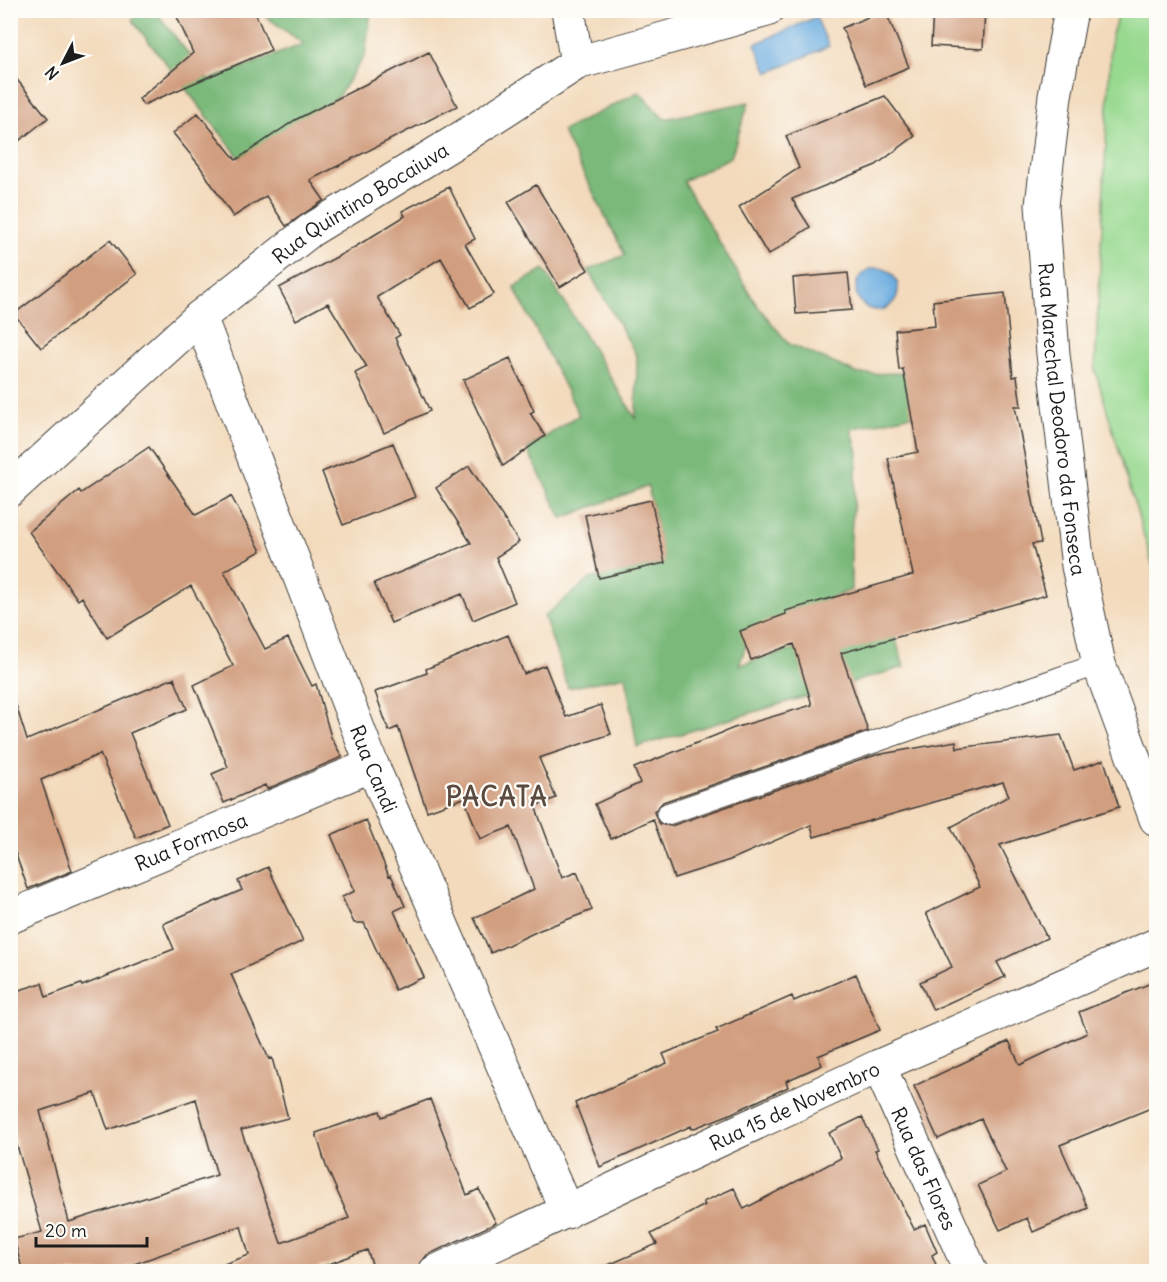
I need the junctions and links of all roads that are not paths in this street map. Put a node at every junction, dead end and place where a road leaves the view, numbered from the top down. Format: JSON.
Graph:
{"nodes":[{"id":1,"x":568,"y":10,"type":"edge"},
{"id":2,"x":767,"y":10,"type":"edge"},
{"id":3,"x":1071,"y":10,"type":"edge"},
{"id":4,"x":577,"y":63,"type":"junction"},
{"id":5,"x":200,"y":317,"type":"junction"},
{"id":6,"x":10,"y":490,"type":"edge"},
{"id":7,"x":1099,"y":664,"type":"junction"},
{"id":8,"x":372,"y":765,"type":"junction"},
{"id":9,"x":667,"y":814,"type":"dead end"},
{"id":10,"x":1156,"y":819,"type":"edge"},
{"id":11,"x":10,"y":917,"type":"edge"},
{"id":12,"x":1156,"y":945,"type":"edge"},
{"id":13,"x":879,"y":1066,"type":"junction"},
{"id":14,"x":567,"y":1212,"type":"junction"},
{"id":15,"x":435,"y":1272,"type":"edge"},
{"id":16,"x":970,"y":1272,"type":"edge"}],
"edges":[{"from":1,"to":4,"type":"street"},
{"from":2,"to":4,"type":"street","name":"Rua Quintino Bocaiuva"},
{"from":3,"to":7,"type":"street","name":"Rua Marechal Deodoro da Fonseca"},
{"from":4,"to":5,"type":"street","name":"Rua Quintino Bocaiuva"},
{"from":5,"to":6,"type":"street","name":"Rua Quintino Bocaiuva"},
{"from":5,"to":8,"type":"street","name":"Rua Candi"},
{"from":7,"to":9,"type":"lane"},
{"from":7,"to":10,"type":"street","name":"Rua Marechal Deodoro da Fonseca"},
{"from":8,"to":11,"type":"street","name":"Rua Formosa"},
{"from":8,"to":14,"type":"street","name":"Rua Candi"},
{"from":12,"to":13,"type":"street","name":"Rua 15 de Novembro"},
{"from":13,"to":14,"type":"street","name":"Rua 15 de Novembro"},
{"from":13,"to":16,"type":"street","name":"Rua das Flores"},
{"from":14,"to":15,"type":"street","name":"Rua 15 de Novembro"}]}
